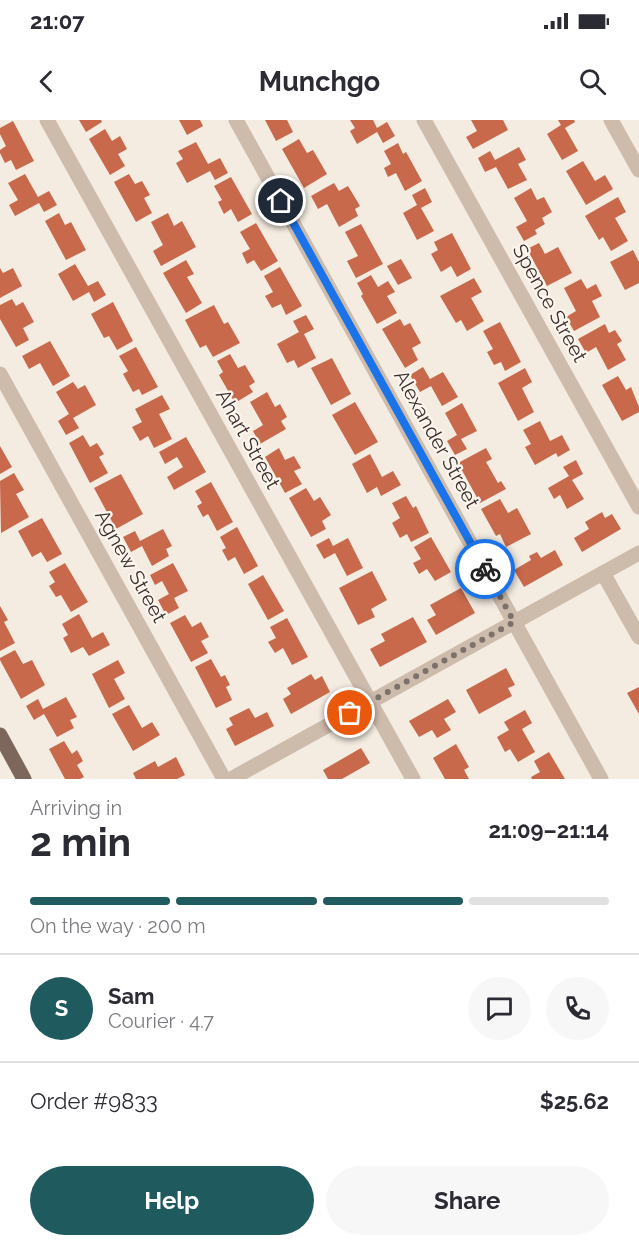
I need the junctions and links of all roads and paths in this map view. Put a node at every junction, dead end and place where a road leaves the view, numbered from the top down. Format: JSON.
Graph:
{"nodes":[{"id":1,"x":47,"y":120,"type":"edge"},
{"id":2,"x":236,"y":120,"type":"edge"},
{"id":3,"x":424,"y":120,"type":"edge"},
{"id":4,"x":611,"y":120,"type":"edge"},
{"id":5,"x":639,"y":170,"type":"edge"},
{"id":6,"x":0,"y":374,"type":"edge"},
{"id":7,"x":639,"y":507,"type":"edge"},
{"id":8,"x":639,"y":553,"type":"edge"},
{"id":9,"x":603,"y":573,"type":"junction"},
{"id":10,"x":514,"y":622,"type":"junction"},
{"id":11,"x":639,"y":638,"type":"edge"},
{"id":12,"x":370,"y":702,"type":"junction"},
{"id":13,"x":0,"y":735,"type":"edge"},
{"id":14,"x":24,"y":779,"type":"edge"},
{"id":15,"x":224,"y":779,"type":"edge"},
{"id":16,"x":231,"y":779,"type":"edge"},
{"id":17,"x":413,"y":779,"type":"edge"},
{"id":18,"x":601,"y":779,"type":"edge"}],
"edges":[{"from":1,"to":12,"type":"street","name":"Ahart Street"},
{"from":2,"to":10,"type":"street","name":"Alexander Street"},
{"from":3,"to":7,"type":"street","name":"Spence Street"},
{"from":4,"to":5,"type":"street"},
{"from":6,"to":15,"type":"street","name":"Agnew Street"},
{"from":8,"to":9,"type":"street"},
{"from":9,"to":10,"type":"street"},
{"from":9,"to":11,"type":"street"},
{"from":10,"to":12,"type":"street"},
{"from":10,"to":18,"type":"street","name":"Alexander Street"},
{"from":12,"to":16,"type":"street"},
{"from":12,"to":17,"type":"street","name":"Ahart Street"},
{"from":13,"to":14,"type":"main road"}]}
